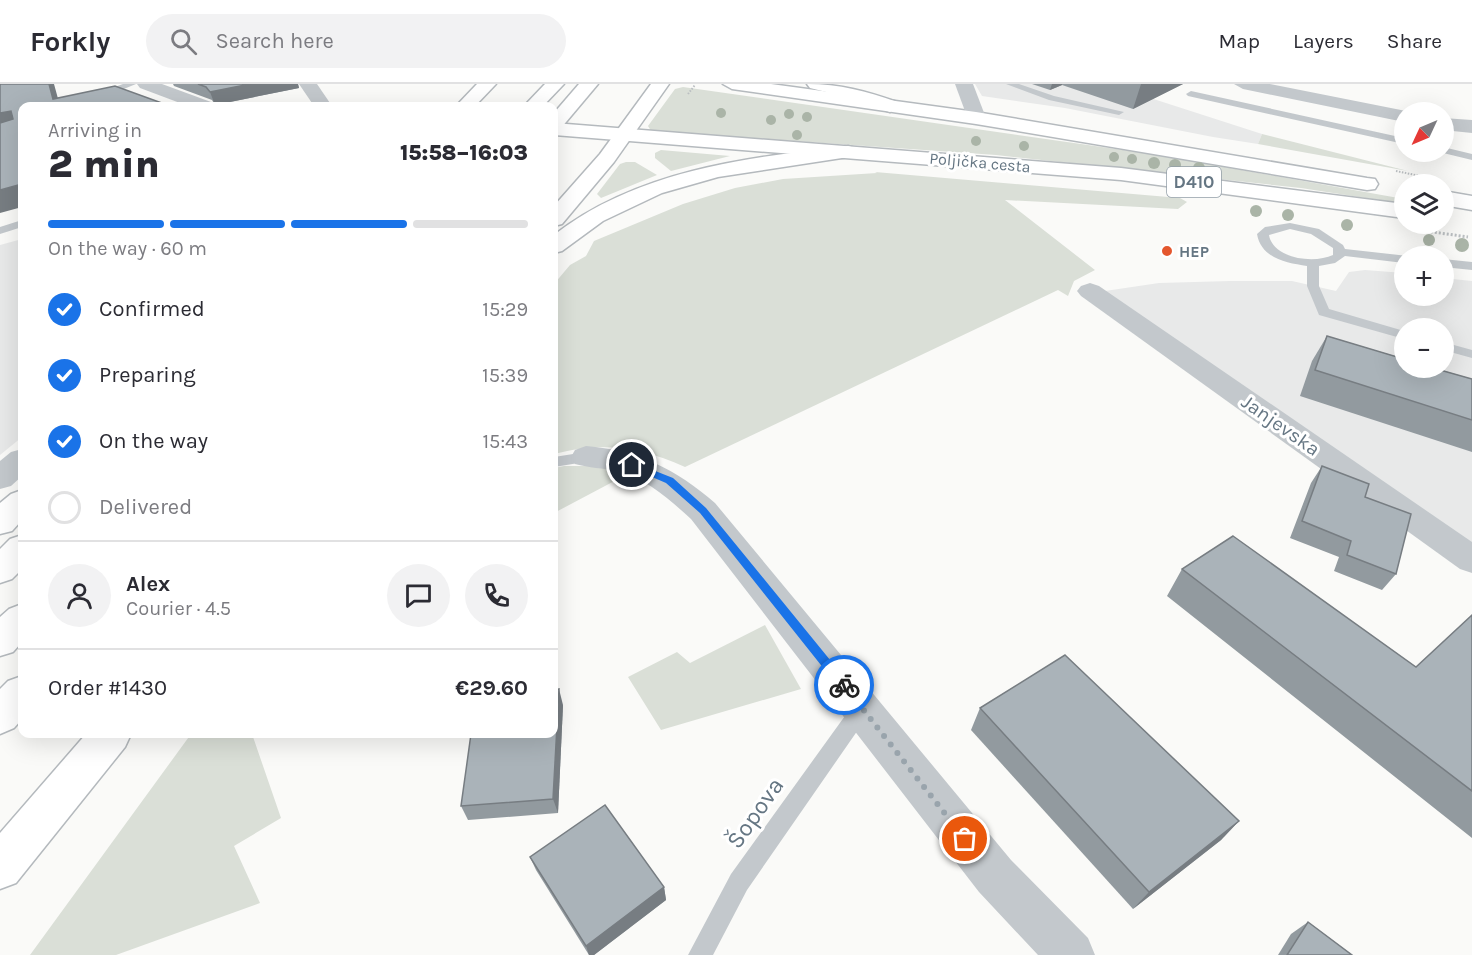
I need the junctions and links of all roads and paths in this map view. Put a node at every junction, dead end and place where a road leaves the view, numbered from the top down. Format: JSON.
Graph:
{"nodes":[{"id":1,"x":132,"y":84,"type":"edge"},
{"id":2,"x":146,"y":84,"type":"edge"},
{"id":3,"x":308,"y":84,"type":"edge"},
{"id":4,"x":487,"y":84,"type":"edge"},
{"id":5,"x":555,"y":84,"type":"edge"},
{"id":6,"x":589,"y":84,"type":"edge"},
{"id":7,"x":660,"y":84,"type":"edge"},
{"id":8,"x":732,"y":84,"type":"edge"},
{"id":9,"x":816,"y":84,"type":"edge"},
{"id":10,"x":964,"y":84,"type":"edge"},
{"id":11,"x":1010,"y":84,"type":"edge"},
{"id":12,"x":1243,"y":84,"type":"edge"},
{"id":13,"x":1191,"y":94,"type":"dead end"},
{"id":14,"x":83,"y":102,"type":"edge"},
{"id":15,"x":193,"y":102,"type":"edge"},
{"id":16,"x":320,"y":102,"type":"edge"},
{"id":17,"x":469,"y":102,"type":"edge"},
{"id":18,"x":537,"y":102,"type":"edge"},
{"id":19,"x":890,"y":106,"type":"junction"},
{"id":20,"x":1119,"y":112,"type":"dead end"},
{"id":21,"x":1394,"y":114,"type":"edge"},
{"id":22,"x":976,"y":118,"type":"junction"},
{"id":23,"x":558,"y":119,"type":"edge"},
{"id":24,"x":1454,"y":126,"type":"edge"},
{"id":25,"x":1472,"y":126,"type":"edge"},
{"id":26,"x":558,"y":129,"type":"edge"},
{"id":27,"x":623,"y":135,"type":"junction"},
{"id":28,"x":1394,"y":139,"type":"edge"},
{"id":29,"x":848,"y":152,"type":"junction"},
{"id":30,"x":1454,"y":153,"type":"edge"},
{"id":31,"x":1472,"y":157,"type":"edge"},
{"id":32,"x":1382,"y":186,"type":"dead end"},
{"id":33,"x":1454,"y":200,"type":"edge"},
{"id":34,"x":1472,"y":203,"type":"edge"},
{"id":35,"x":1394,"y":210,"type":"edge"},
{"id":36,"x":558,"y":214,"type":"edge"},
{"id":37,"x":1454,"y":220,"type":"edge"},
{"id":38,"x":1472,"y":223,"type":"edge"},
{"id":39,"x":18,"y":224,"type":"edge"},
{"id":40,"x":0,"y":231,"type":"edge"},
{"id":41,"x":558,"y":243,"type":"edge"},
{"id":42,"x":1341,"y":252,"type":"junction"},
{"id":43,"x":1394,"y":258,"type":"edge"},
{"id":44,"x":1313,"y":263,"type":"junction"},
{"id":45,"x":1454,"y":264,"type":"edge"},
{"id":46,"x":1472,"y":266,"type":"edge"},
{"id":47,"x":1090,"y":291,"type":"dead end"},
{"id":48,"x":1394,"y":332,"type":"edge"},
{"id":49,"x":1454,"y":349,"type":"edge"},
{"id":50,"x":1472,"y":354,"type":"edge"},
{"id":51,"x":570,"y":460,"type":"edge"},
{"id":52,"x":18,"y":463,"type":"edge"},
{"id":53,"x":0,"y":478,"type":"edge"},
{"id":54,"x":18,"y":506,"type":"edge"},
{"id":55,"x":0,"y":522,"type":"edge"},
{"id":56,"x":18,"y":552,"type":"edge"},
{"id":57,"x":1472,"y":560,"type":"edge"},
{"id":58,"x":0,"y":570,"type":"edge"},
{"id":59,"x":18,"y":623,"type":"edge"},
{"id":60,"x":0,"y":641,"type":"edge"},
{"id":61,"x":18,"y":697,"type":"edge"},
{"id":62,"x":862,"y":707,"type":"junction"},
{"id":63,"x":0,"y":716,"type":"edge"},
{"id":64,"x":108,"y":738,"type":"edge"},
{"id":65,"x":0,"y":867,"type":"edge"},
{"id":66,"x":700,"y":955,"type":"edge"},
{"id":67,"x":1071,"y":955,"type":"edge"}],
"edges":[{"from":1,"to":14,"type":"lane"},
{"from":2,"to":15,"type":"street"},
{"from":3,"to":16,"type":"street"},
{"from":4,"to":17,"type":"main road"},
{"from":5,"to":18,"type":"main road"},
{"from":6,"to":23,"type":"main road"},
{"from":7,"to":27,"type":"main road"},
{"from":8,"to":19,"type":"main road","number":"D410"},
{"from":9,"to":19,"type":"main road"},
{"from":10,"to":22,"type":"street"},
{"from":11,"to":20,"type":"lane"},
{"from":12,"to":21,"type":"street"},
{"from":13,"to":28,"type":"lane"},
{"from":19,"to":22,"type":"main road","number":"D410"},
{"from":22,"to":32,"type":"main road","number":"D410"},
{"from":24,"to":25,"type":"street"},
{"from":26,"to":27,"type":"main road","name":"Poljička cesta","number":"D410"},
{"from":27,"to":29,"type":"main road","name":"Poljička cesta","number":"D410"},
{"from":27,"to":36,"type":"main road"},
{"from":29,"to":35,"type":"main road","name":"Poljička cesta","number":"D410"},
{"from":29,"to":41,"type":"main road"},
{"from":30,"to":31,"type":"lane"},
{"from":33,"to":34,"type":"main road"},
{"from":37,"to":38,"type":"main road"},
{"from":39,"to":40,"type":"lane"},
{"from":42,"to":43,"type":"lane"},
{"from":42,"to":44,"type":"lane"},
{"from":42,"to":44,"type":"lane"},
{"from":44,"to":48,"type":"lane"},
{"from":45,"to":46,"type":"lane"},
{"from":47,"to":57,"type":"street","name":"Janjevska"},
{"from":49,"to":50,"type":"lane"},
{"from":51,"to":62,"type":"street"},
{"from":52,"to":53,"type":"street"},
{"from":54,"to":55,"type":"main road"},
{"from":56,"to":58,"type":"main road"},
{"from":59,"to":60,"type":"main road"},
{"from":61,"to":63,"type":"main road"},
{"from":62,"to":66,"type":"lane","name":"Šopova"},
{"from":62,"to":67,"type":"street"},
{"from":64,"to":65,"type":"main road"}]}
